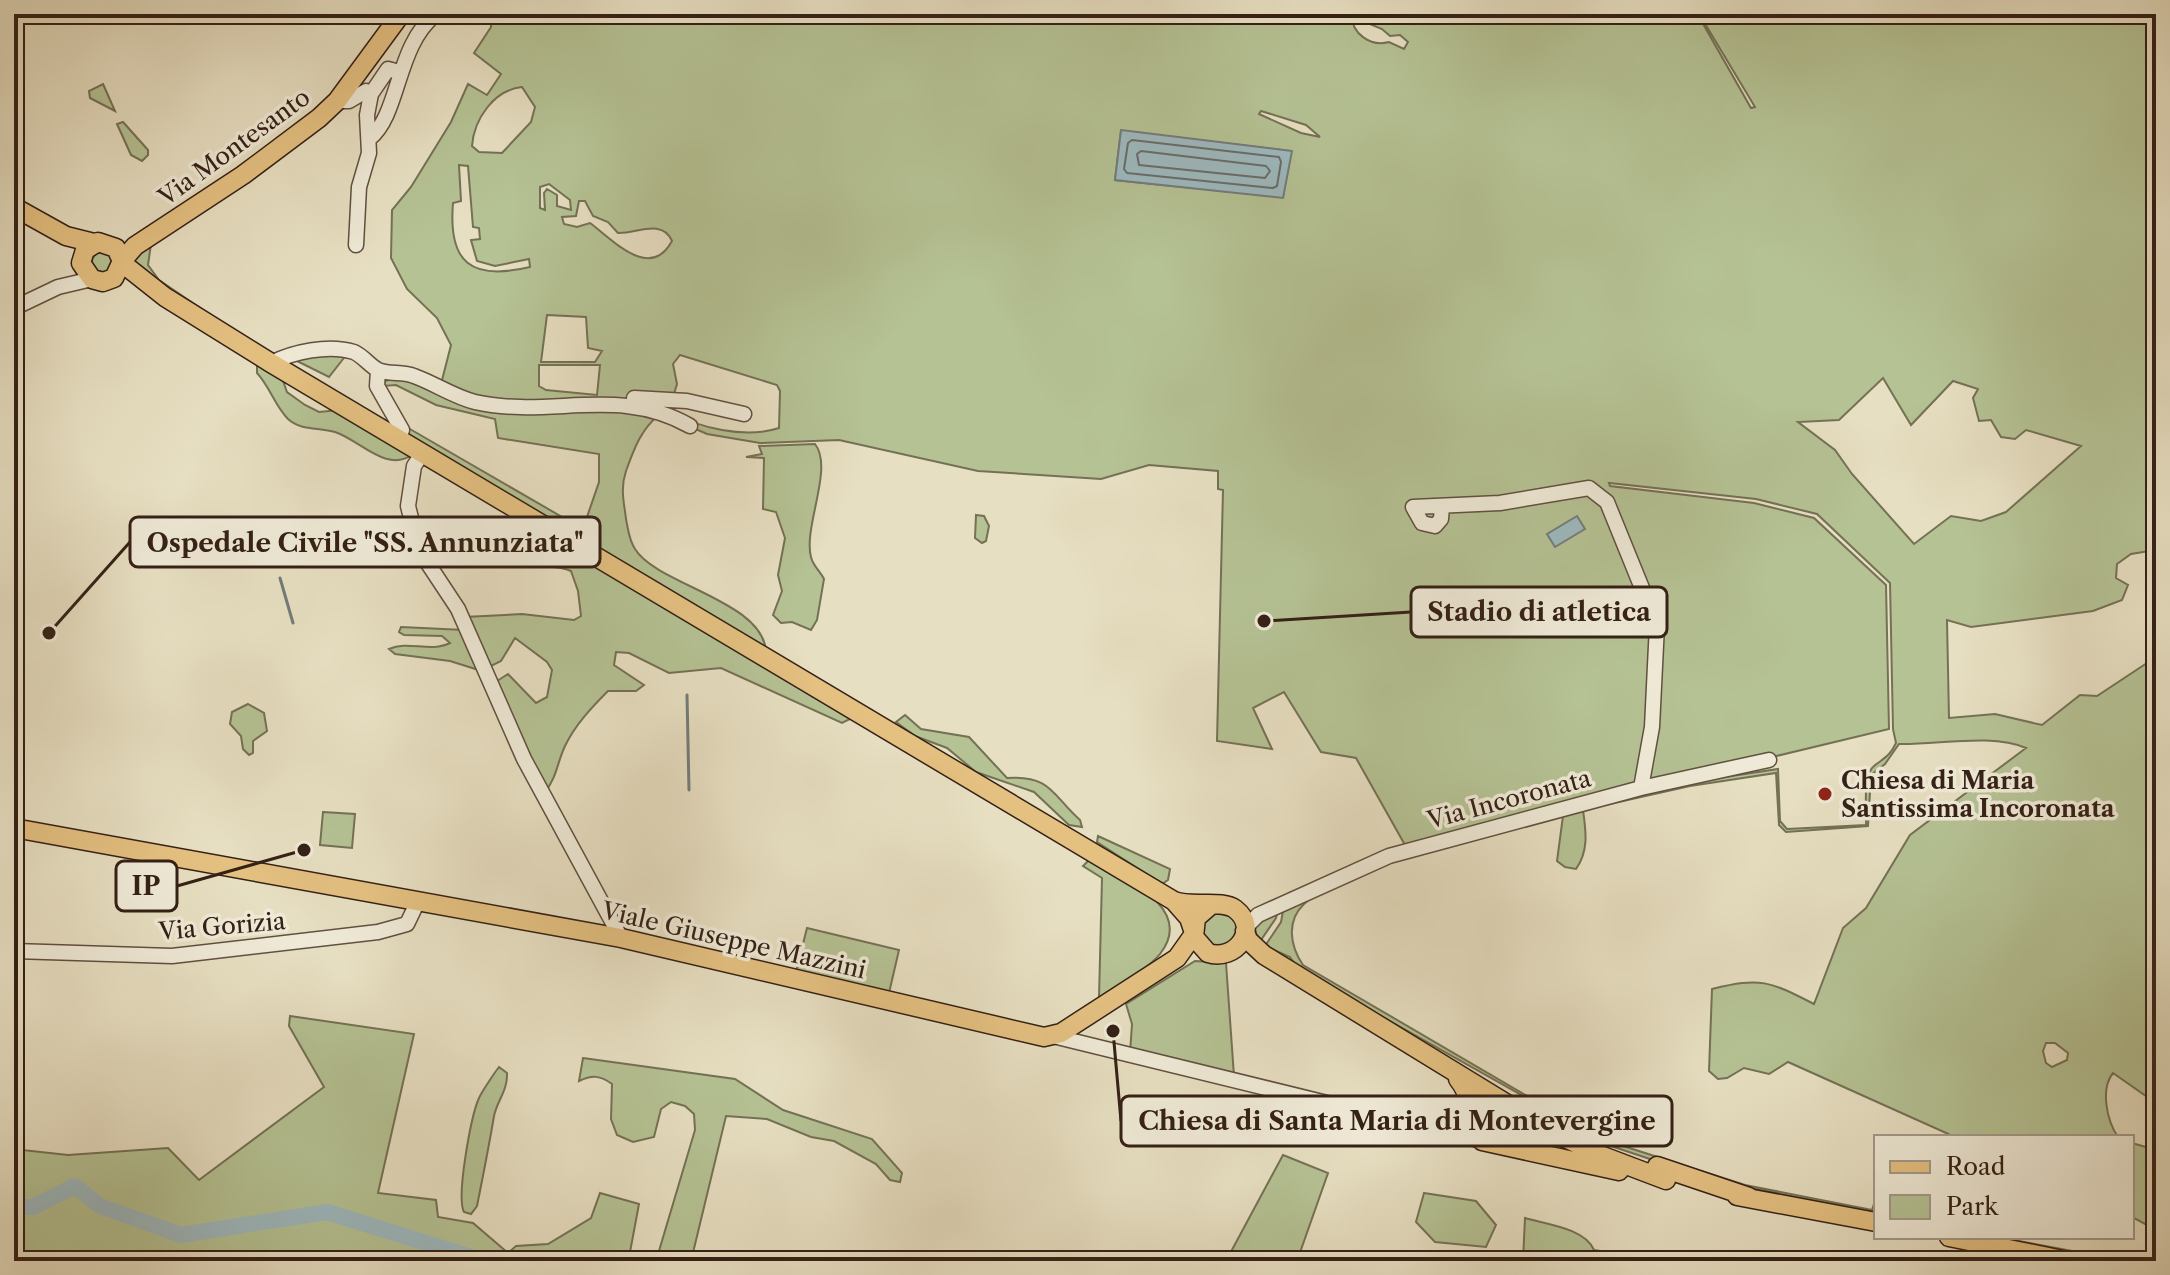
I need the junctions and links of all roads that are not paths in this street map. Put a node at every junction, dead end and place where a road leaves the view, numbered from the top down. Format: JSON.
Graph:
{"nodes":[{"id":1,"x":401,"y":14,"type":"edge"},
{"id":2,"x":430,"y":17,"type":"edge"},
{"id":3,"x":399,"y":72,"type":"junction"},
{"id":4,"x":371,"y":94,"type":"junction"},
{"id":5,"x":337,"y":101,"type":"junction"},
{"id":6,"x":370,"y":138,"type":"junction"},
{"id":7,"x":14,"y":207,"type":"edge"},
{"id":8,"x":14,"y":219,"type":"edge"},
{"id":9,"x":148,"y":237,"type":"junction"},
{"id":10,"x":101,"y":243,"type":"junction"},
{"id":11,"x":356,"y":245,"type":"dead end"},
{"id":12,"x":81,"y":262,"type":"junction"},
{"id":13,"x":122,"y":262,"type":"junction"},
{"id":14,"x":100,"y":280,"type":"junction"},
{"id":15,"x":45,"y":292,"type":"junction"},
{"id":16,"x":165,"y":297,"type":"junction"},
{"id":17,"x":14,"y":308,"type":"edge"},
{"id":18,"x":271,"y":363,"type":"junction"},
{"id":19,"x":378,"y":370,"type":"junction"},
{"id":20,"x":598,"y":405,"type":"junction"},
{"id":21,"x":744,"y":414,"type":"dead end"},
{"id":22,"x":690,"y":426,"type":"dead end"},
{"id":23,"x":399,"y":440,"type":"junction"},
{"id":24,"x":422,"y":454,"type":"junction"},
{"id":25,"x":1442,"y":506,"type":"dead end"},
{"id":26,"x":1769,"y":760,"type":"dead end"},
{"id":27,"x":1641,"y":788,"type":"junction"},
{"id":28,"x":14,"y":828,"type":"edge"},
{"id":29,"x":418,"y":901,"type":"junction"},
{"id":30,"x":1174,"y":901,"type":"junction"},
{"id":31,"x":1211,"y":905,"type":"junction"},
{"id":32,"x":1236,"y":910,"type":"junction"},
{"id":33,"x":1270,"y":910,"type":"junction"},
{"id":34,"x":1245,"y":929,"type":"junction"},
{"id":35,"x":1194,"y":932,"type":"junction"},
{"id":36,"x":621,"y":938,"type":"junction"},
{"id":37,"x":14,"y":951,"type":"edge"},
{"id":38,"x":1233,"y":952,"type":"junction"},
{"id":39,"x":1211,"y":954,"type":"junction"},
{"id":40,"x":1264,"y":955,"type":"junction"},
{"id":41,"x":1177,"y":958,"type":"junction"},
{"id":42,"x":1346,"y":1004,"type":"junction"},
{"id":43,"x":1074,"y":1025,"type":"junction"},
{"id":44,"x":1053,"y":1036,"type":"junction"},
{"id":45,"x":1084,"y":1046,"type":"junction"},
{"id":46,"x":1454,"y":1073,"type":"junction"},
{"id":47,"x":1440,"y":1129,"type":"junction"},
{"id":48,"x":1482,"y":1141,"type":"junction"},
{"id":49,"x":1666,"y":1180,"type":"junction"},
{"id":50,"x":1749,"y":1197,"type":"junction"},
{"id":51,"x":1874,"y":1222,"type":"edge"},
{"id":52,"x":1959,"y":1239,"type":"edge"},
{"id":53,"x":2068,"y":1261,"type":"edge"}],
"edges":[{"from":1,"to":5,"type":"main road","name":"Via Montesanto"},
{"from":2,"to":3,"type":"street"},
{"from":3,"to":4,"type":"street"},
{"from":3,"to":6,"type":"street"},
{"from":4,"to":5,"type":"street"},
{"from":4,"to":6,"type":"street"},
{"from":5,"to":9,"type":"main road","name":"Via Montesanto"},
{"from":6,"to":11,"type":"street"},
{"from":7,"to":10,"type":"main road"},
{"from":8,"to":12,"type":"main road"},
{"from":9,"to":10,"type":"main road","name":"Via Montesanto"},
{"from":9,"to":13,"type":"main road","name":"Via Montesanto"},
{"from":10,"to":12,"type":"main road"},
{"from":10,"to":13,"type":"main road"},
{"from":12,"to":14,"type":"main road"},
{"from":12,"to":15,"type":"street"},
{"from":13,"to":14,"type":"main road"},
{"from":13,"to":16,"type":"main road"},
{"from":14,"to":15,"type":"street"},
{"from":14,"to":16,"type":"main road"},
{"from":15,"to":17,"type":"street"},
{"from":16,"to":18,"type":"main road"},
{"from":18,"to":19,"type":"street"},
{"from":18,"to":23,"type":"main road"},
{"from":19,"to":20,"type":"street"},
{"from":19,"to":23,"type":"street"},
{"from":20,"to":21,"type":"street"},
{"from":20,"to":22,"type":"street"},
{"from":23,"to":24,"type":"main road"},
{"from":24,"to":30,"type":"main road"},
{"from":24,"to":36,"type":"street"},
{"from":25,"to":27,"type":"street"},
{"from":26,"to":27,"type":"street","name":"Via Incoronata"},
{"from":27,"to":33,"type":"street","name":"Via Incoronata"},
{"from":28,"to":29,"type":"main road","name":"Viale Giuseppe Mazzini"},
{"from":29,"to":36,"type":"main road","name":"Viale Giuseppe Mazzini"},
{"from":29,"to":37,"type":"street","name":"Via Gorizia"},
{"from":30,"to":31,"type":"main road"},
{"from":30,"to":35,"type":"main road"},
{"from":31,"to":32,"type":"main road"},
{"from":31,"to":35,"type":"main road"},
{"from":32,"to":33,"type":"street","name":"Via Incoronata"},
{"from":32,"to":34,"type":"main road"},
{"from":33,"to":34,"type":"street","name":"Via Incoronata"},
{"from":34,"to":38,"type":"main road"},
{"from":34,"to":40,"type":"main road"},
{"from":35,"to":39,"type":"main road"},
{"from":35,"to":41,"type":"main road"},
{"from":36,"to":44,"type":"main road","name":"Viale Giuseppe Mazzini"},
{"from":38,"to":39,"type":"main road"},
{"from":38,"to":40,"type":"main road"},
{"from":39,"to":41,"type":"main road"},
{"from":40,"to":42,"type":"main road"},
{"from":41,"to":43,"type":"main road"},
{"from":42,"to":46,"type":"main road"},
{"from":42,"to":50,"type":"main road"},
{"from":43,"to":44,"type":"main road"},
{"from":43,"to":45,"type":"street"},
{"from":44,"to":45,"type":"street","name":"Viale Giuseppe Mazzini"},
{"from":45,"to":47,"type":"street","name":"Viale Giuseppe Mazzini"},
{"from":46,"to":47,"type":"main road"},
{"from":46,"to":49,"type":"main road"},
{"from":47,"to":48,"type":"street","name":"Viale Giuseppe Mazzini"},
{"from":47,"to":48,"type":"street","name":"Viale Giuseppe Mazzini"},
{"from":48,"to":49,"type":"main road"},
{"from":49,"to":50,"type":"main road"},
{"from":50,"to":51,"type":"main road"},
{"from":52,"to":53,"type":"main road"}]}
